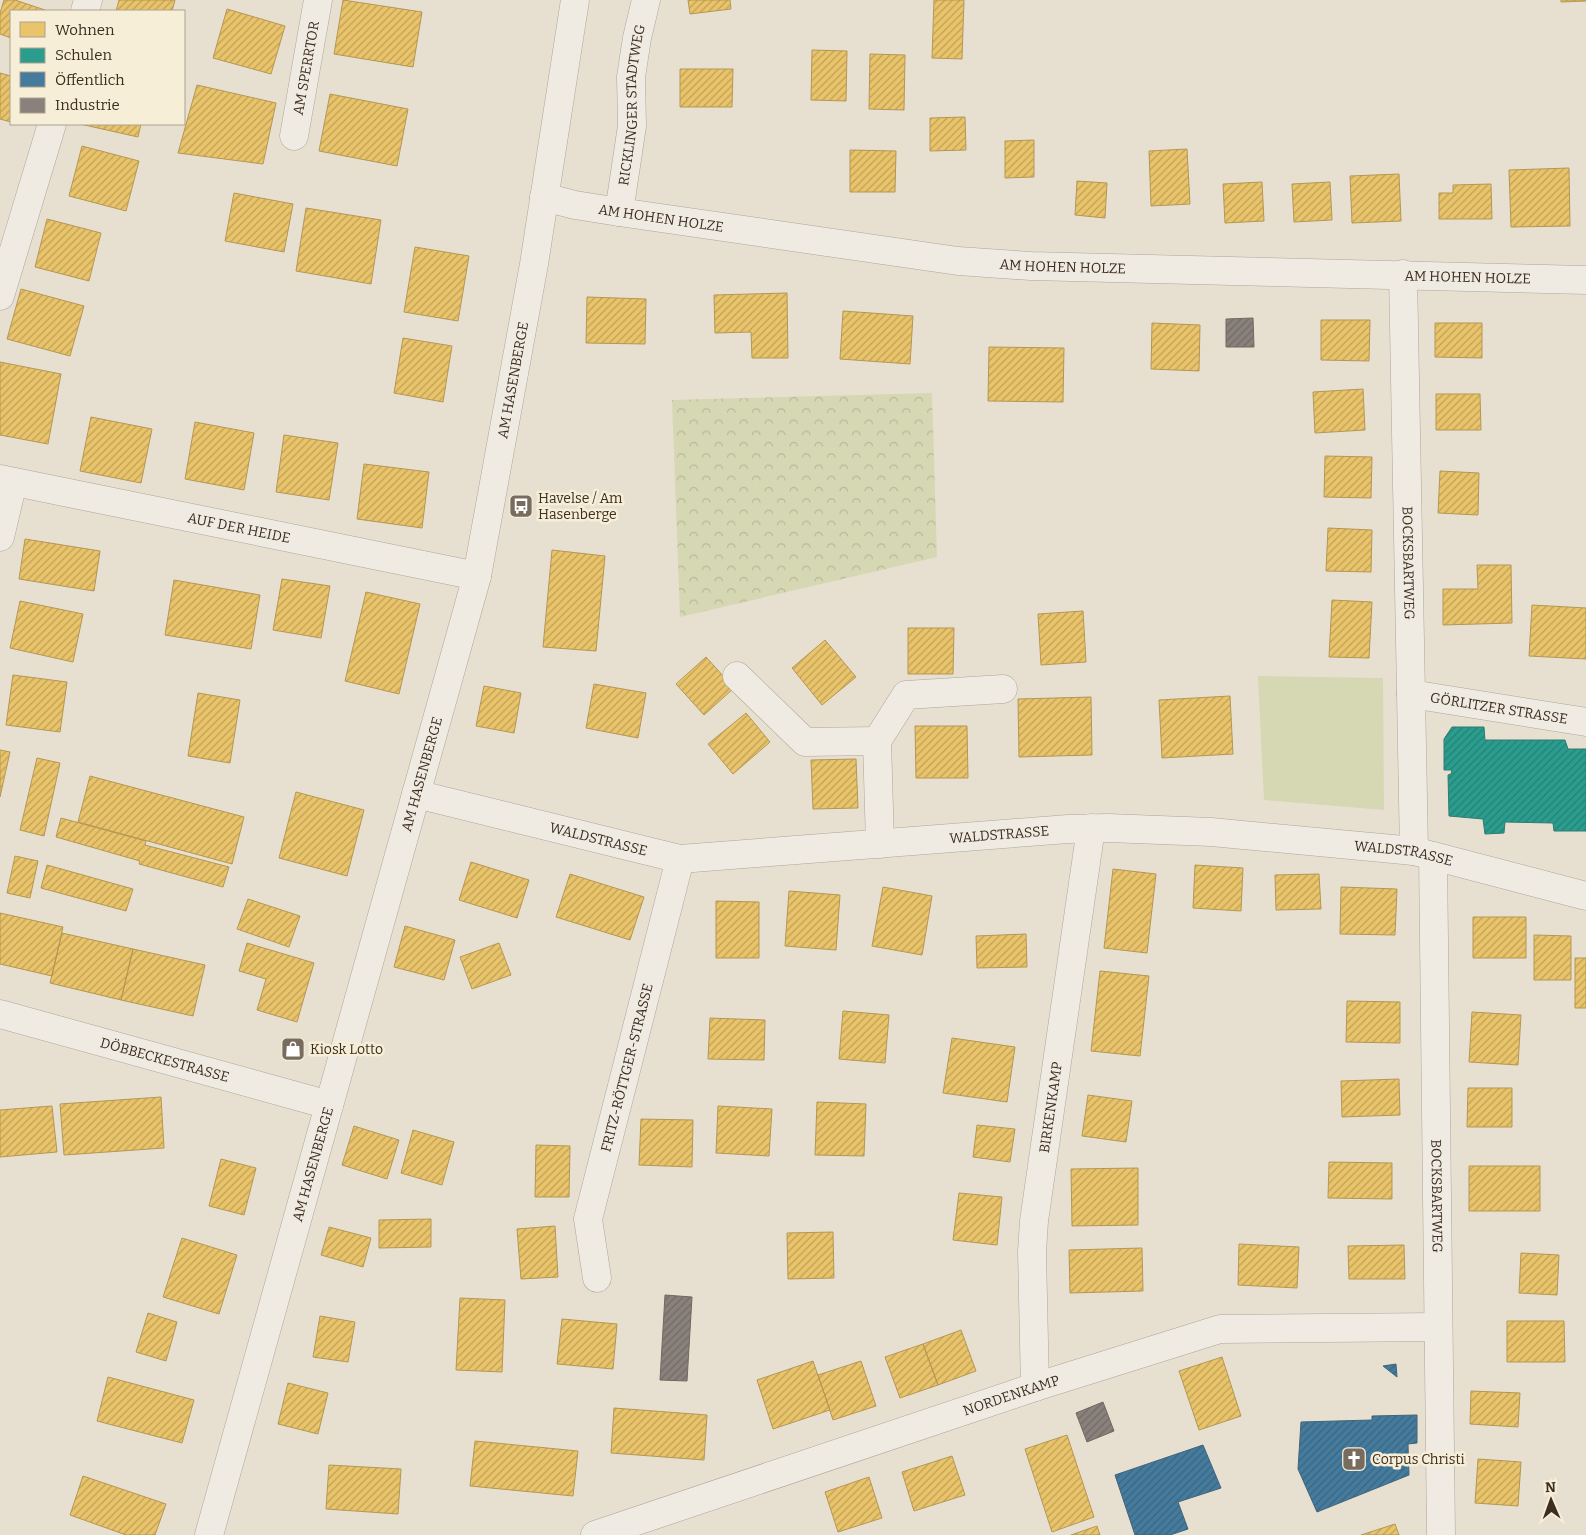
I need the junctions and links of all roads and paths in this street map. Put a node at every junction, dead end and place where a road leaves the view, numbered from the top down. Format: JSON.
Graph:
{"nodes":[{"id":1,"x":318,"y":0,"type":"edge"},
{"id":2,"x":575,"y":0,"type":"edge"},
{"id":3,"x":646,"y":0,"type":"edge"},
{"id":4,"x":52,"y":125,"type":"edge"},
{"id":5,"x":294,"y":136,"type":"dead end"},
{"id":6,"x":544,"y":197,"type":"junction"},
{"id":7,"x":619,"y":212,"type":"junction"},
{"id":8,"x":1403,"y":274,"type":"junction"},
{"id":9,"x":1586,"y":280,"type":"edge"},
{"id":10,"x":0,"y":296,"type":"edge"},
{"id":11,"x":6,"y":481,"type":"edge"},
{"id":12,"x":0,"y":537,"type":"edge"},
{"id":13,"x":477,"y":576,"type":"junction"},
{"id":14,"x":737,"y":676,"type":"dead end"},
{"id":15,"x":1003,"y":689,"type":"dead end"},
{"id":16,"x":1411,"y":694,"type":"junction"},
{"id":17,"x":1586,"y":722,"type":"edge"},
{"id":18,"x":878,"y":741,"type":"junction"},
{"id":19,"x":416,"y":794,"type":"junction"},
{"id":20,"x":1091,"y":828,"type":"junction"},
{"id":21,"x":880,"y":844,"type":"junction"},
{"id":22,"x":1424,"y":854,"type":"junction"},
{"id":23,"x":680,"y":859,"type":"junction"},
{"id":24,"x":1586,"y":896,"type":"edge"},
{"id":25,"x":7,"y":1023,"type":"edge"},
{"id":26,"x":329,"y":1105,"type":"junction"},
{"id":27,"x":597,"y":1278,"type":"dead end"},
{"id":28,"x":1438,"y":1327,"type":"junction"},
{"id":29,"x":1035,"y":1387,"type":"junction"},
{"id":30,"x":209,"y":1535,"type":"edge"},
{"id":31,"x":595,"y":1535,"type":"edge"},
{"id":32,"x":1441,"y":1535,"type":"edge"}],
"edges":[{"from":1,"to":5,"type":"street","name":"AM SPERRTOR"},
{"from":2,"to":6,"type":"street","name":"AM HASENBERGE"},
{"from":3,"to":7,"type":"street","name":"RICKLINGER STADTWEG"},
{"from":4,"to":10,"type":"street"},
{"from":6,"to":7,"type":"street","name":"AM HOHEN HOLZE"},
{"from":6,"to":13,"type":"street","name":"AM HASENBERGE"},
{"from":7,"to":8,"type":"street","name":"AM HOHEN HOLZE"},
{"from":8,"to":9,"type":"street","name":"AM HOHEN HOLZE"},
{"from":8,"to":16,"type":"street","name":"BOCKSBARTWEG"},
{"from":11,"to":12,"type":"street"},
{"from":11,"to":13,"type":"street","name":"AUF DER HEIDE"},
{"from":13,"to":19,"type":"street","name":"AM HASENBERGE"},
{"from":14,"to":18,"type":"street"},
{"from":15,"to":18,"type":"street"},
{"from":16,"to":17,"type":"street","name":"GÖRLITZER STRASSE"},
{"from":16,"to":22,"type":"street","name":"BOCKSBARTWEG"},
{"from":18,"to":21,"type":"street"},
{"from":19,"to":23,"type":"street","name":"WALDSTRASSE"},
{"from":19,"to":26,"type":"street","name":"AM HASENBERGE"},
{"from":20,"to":21,"type":"street","name":"WALDSTRASSE"},
{"from":20,"to":22,"type":"street","name":"WALDSTRASSE"},
{"from":20,"to":29,"type":"street","name":"BIRKENKAMP"},
{"from":21,"to":23,"type":"street","name":"WALDSTRASSE"},
{"from":22,"to":24,"type":"street","name":"WALDSTRASSE"},
{"from":22,"to":28,"type":"street","name":"BOCKSBARTWEG"},
{"from":23,"to":27,"type":"street","name":"FRITZ-RÖTTGER-STRASSE"},
{"from":25,"to":26,"type":"street","name":"DÖBBECKESTRASSE"},
{"from":26,"to":30,"type":"street","name":"AM HASENBERGE"},
{"from":28,"to":29,"type":"street","name":"NORDENKAMP"},
{"from":28,"to":32,"type":"street","name":"BOCKSBARTWEG"},
{"from":29,"to":31,"type":"street","name":"NORDENKAMP"}]}
